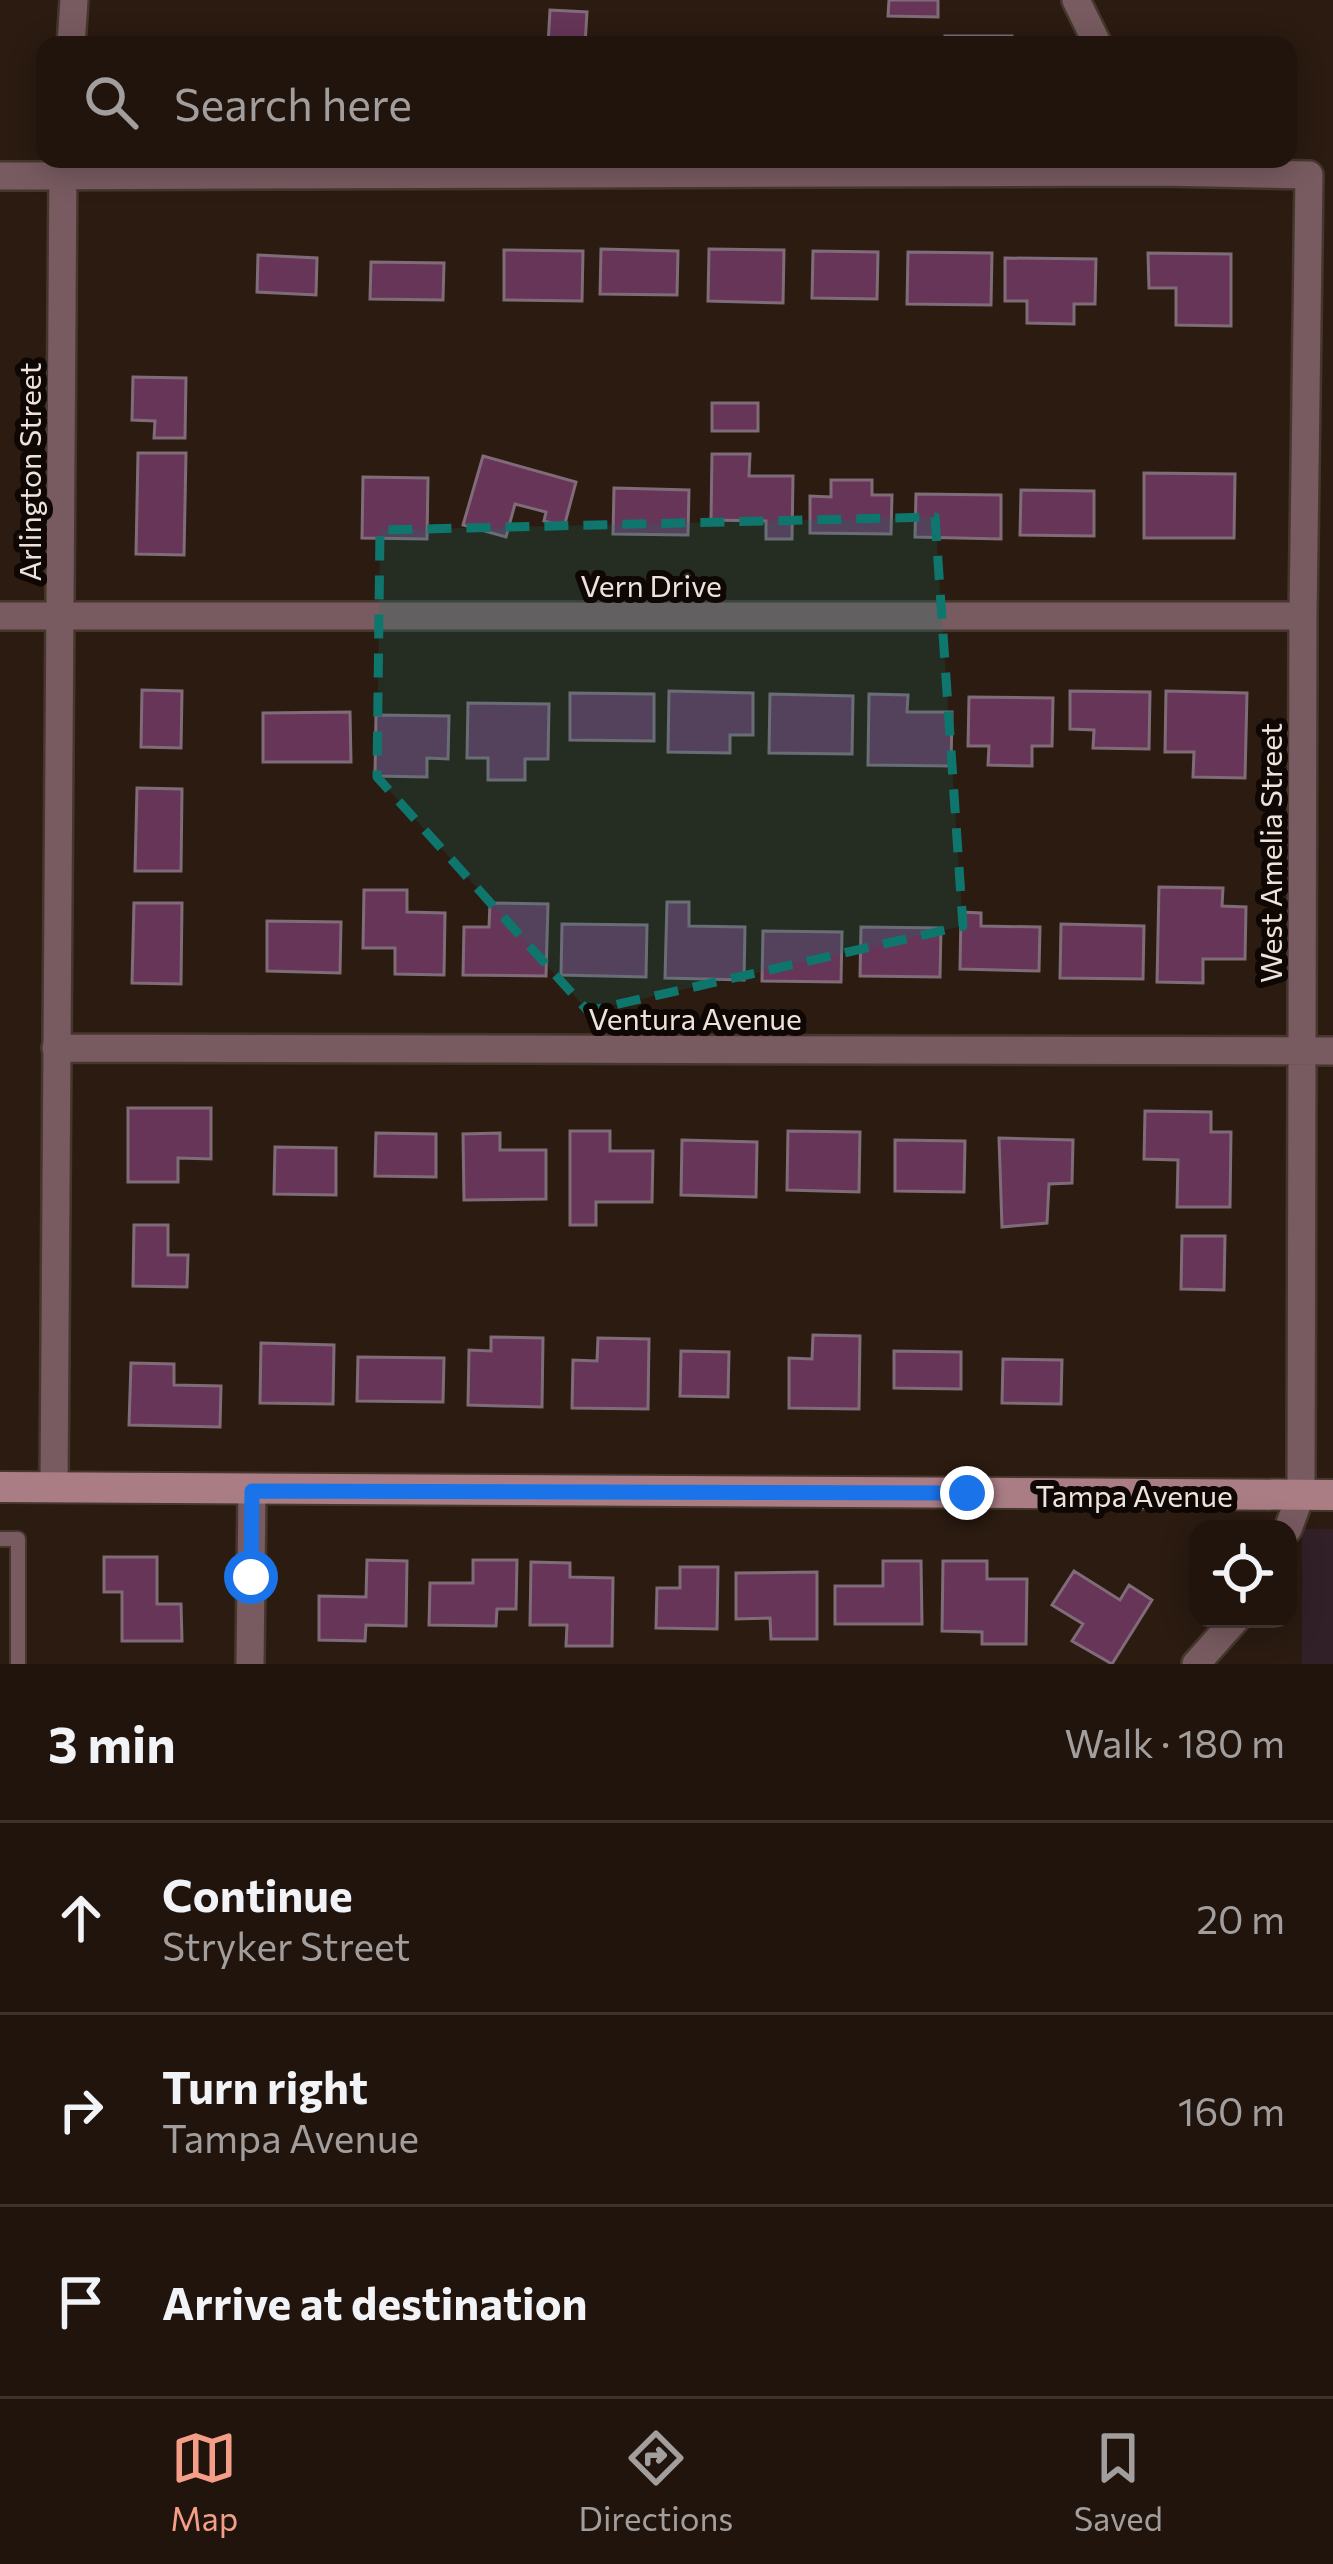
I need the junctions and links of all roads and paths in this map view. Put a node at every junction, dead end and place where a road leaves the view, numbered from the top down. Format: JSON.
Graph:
{"nodes":[{"id":1,"x":57,"y":0,"type":"edge"},
{"id":2,"x":74,"y":0,"type":"edge"},
{"id":3,"x":1076,"y":0,"type":"edge"},
{"id":4,"x":58,"y":36,"type":"edge"},
{"id":5,"x":72,"y":36,"type":"edge"},
{"id":6,"x":1094,"y":36,"type":"edge"},
{"id":7,"x":46,"y":168,"type":"edge"},
{"id":8,"x":63,"y":168,"type":"edge"},
{"id":9,"x":1203,"y":168,"type":"edge"},
{"id":10,"x":0,"y":176,"type":"edge"},
{"id":11,"x":1306,"y":470,"type":"junction"},
{"id":12,"x":1333,"y":480,"type":"edge"},
{"id":13,"x":0,"y":616,"type":"edge"},
{"id":14,"x":1303,"y":616,"type":"junction"},
{"id":15,"x":61,"y":617,"type":"junction"},
{"id":16,"x":56,"y":1048,"type":"junction"},
{"id":17,"x":1333,"y":1051,"type":"edge"},
{"id":18,"x":1301,"y":1052,"type":"junction"},
{"id":19,"x":0,"y":1487,"type":"edge"},
{"id":20,"x":54,"y":1487,"type":"junction"},
{"id":21,"x":252,"y":1491,"type":"junction"},
{"id":22,"x":1301,"y":1495,"type":"junction"},
{"id":23,"x":1333,"y":1495,"type":"edge"},
{"id":24,"x":1291,"y":1520,"type":"edge"},
{"id":25,"x":0,"y":1539,"type":"edge"},
{"id":26,"x":1228,"y":1628,"type":"edge"},
{"id":27,"x":18,"y":1664,"type":"edge"},
{"id":28,"x":250,"y":1664,"type":"edge"},
{"id":29,"x":1196,"y":1664,"type":"edge"}],
"edges":[{"from":1,"to":4,"type":"street"},
{"from":2,"to":5,"type":"street"},
{"from":3,"to":6,"type":"street"},
{"from":7,"to":10,"type":"street"},
{"from":8,"to":15,"type":"street","name":"Arlington Street"},
{"from":9,"to":11,"type":"street","name":"West Amelia Street"},
{"from":11,"to":12,"type":"street"},
{"from":11,"to":14,"type":"street","name":"West Amelia Street"},
{"from":13,"to":15,"type":"street","name":"Vern Drive"},
{"from":14,"to":15,"type":"street","name":"Vern Drive"},
{"from":14,"to":18,"type":"street","name":"West Amelia Street"},
{"from":15,"to":16,"type":"street","name":"Arlington Street"},
{"from":16,"to":18,"type":"street","name":"Ventura Avenue"},
{"from":16,"to":20,"type":"street","name":"Arlington Street"},
{"from":17,"to":18,"type":"street","name":"Ventura Avenue"},
{"from":18,"to":22,"type":"street","name":"West Amelia Street"},
{"from":19,"to":20,"type":"street","name":"Tampa Avenue"},
{"from":20,"to":21,"type":"street","name":"Tampa Avenue"},
{"from":21,"to":22,"type":"street","name":"Tampa Avenue"},
{"from":21,"to":28,"type":"street"},
{"from":22,"to":23,"type":"street","name":"Tampa Avenue"},
{"from":22,"to":24,"type":"street","name":"West Amelia Street"},
{"from":25,"to":27,"type":"lane"},
{"from":26,"to":29,"type":"street"}]}
